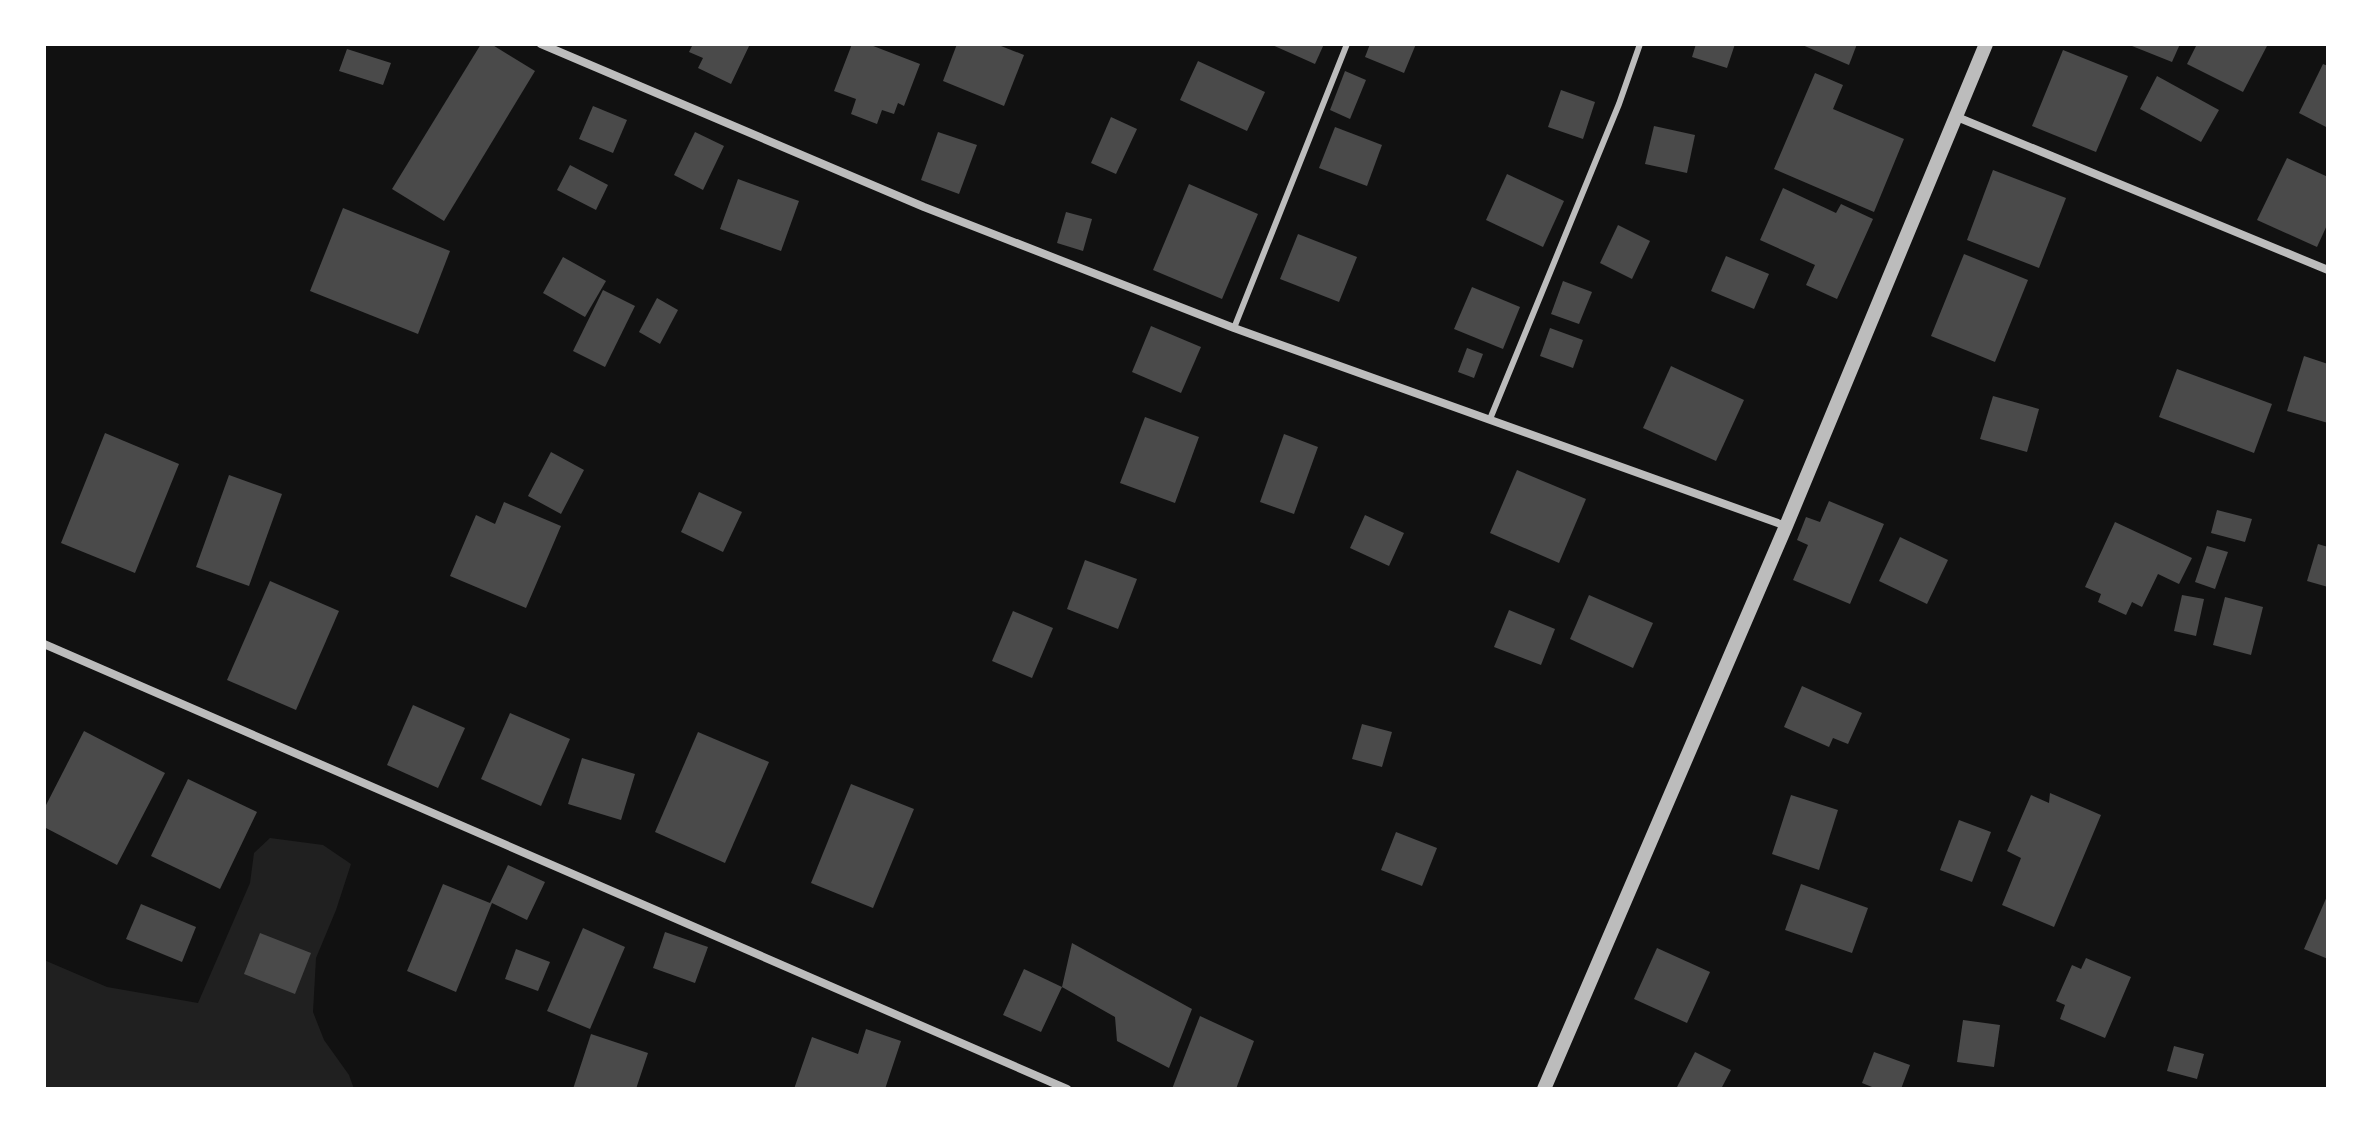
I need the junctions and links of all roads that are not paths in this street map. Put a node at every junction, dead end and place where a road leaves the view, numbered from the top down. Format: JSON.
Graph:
{"nodes":[{"id":1,"x":541,"y":44,"type":"edge"},
{"id":2,"x":1347,"y":44,"type":"edge"},
{"id":3,"x":1640,"y":44,"type":"edge"},
{"id":4,"x":1986,"y":44,"type":"edge"},
{"id":5,"x":1957,"y":117,"type":"junction"},
{"id":6,"x":2328,"y":270,"type":"edge"},
{"id":7,"x":1234,"y":328,"type":"junction"},
{"id":8,"x":1490,"y":419,"type":"junction"},
{"id":9,"x":1786,"y":526,"type":"junction"},
{"id":10,"x":44,"y":644,"type":"edge"},
{"id":11,"x":1067,"y":1089,"type":"edge"},
{"id":12,"x":1544,"y":1089,"type":"edge"}],
"edges":[{"from":1,"to":7,"type":"street"},
{"from":2,"to":7,"type":"lane"},
{"from":3,"to":8,"type":"lane"},
{"from":4,"to":5,"type":"street"},
{"from":5,"to":6,"type":"street"},
{"from":5,"to":9,"type":"street"},
{"from":7,"to":8,"type":"street"},
{"from":8,"to":9,"type":"street"},
{"from":9,"to":12,"type":"street"},
{"from":10,"to":11,"type":"street"}]}
